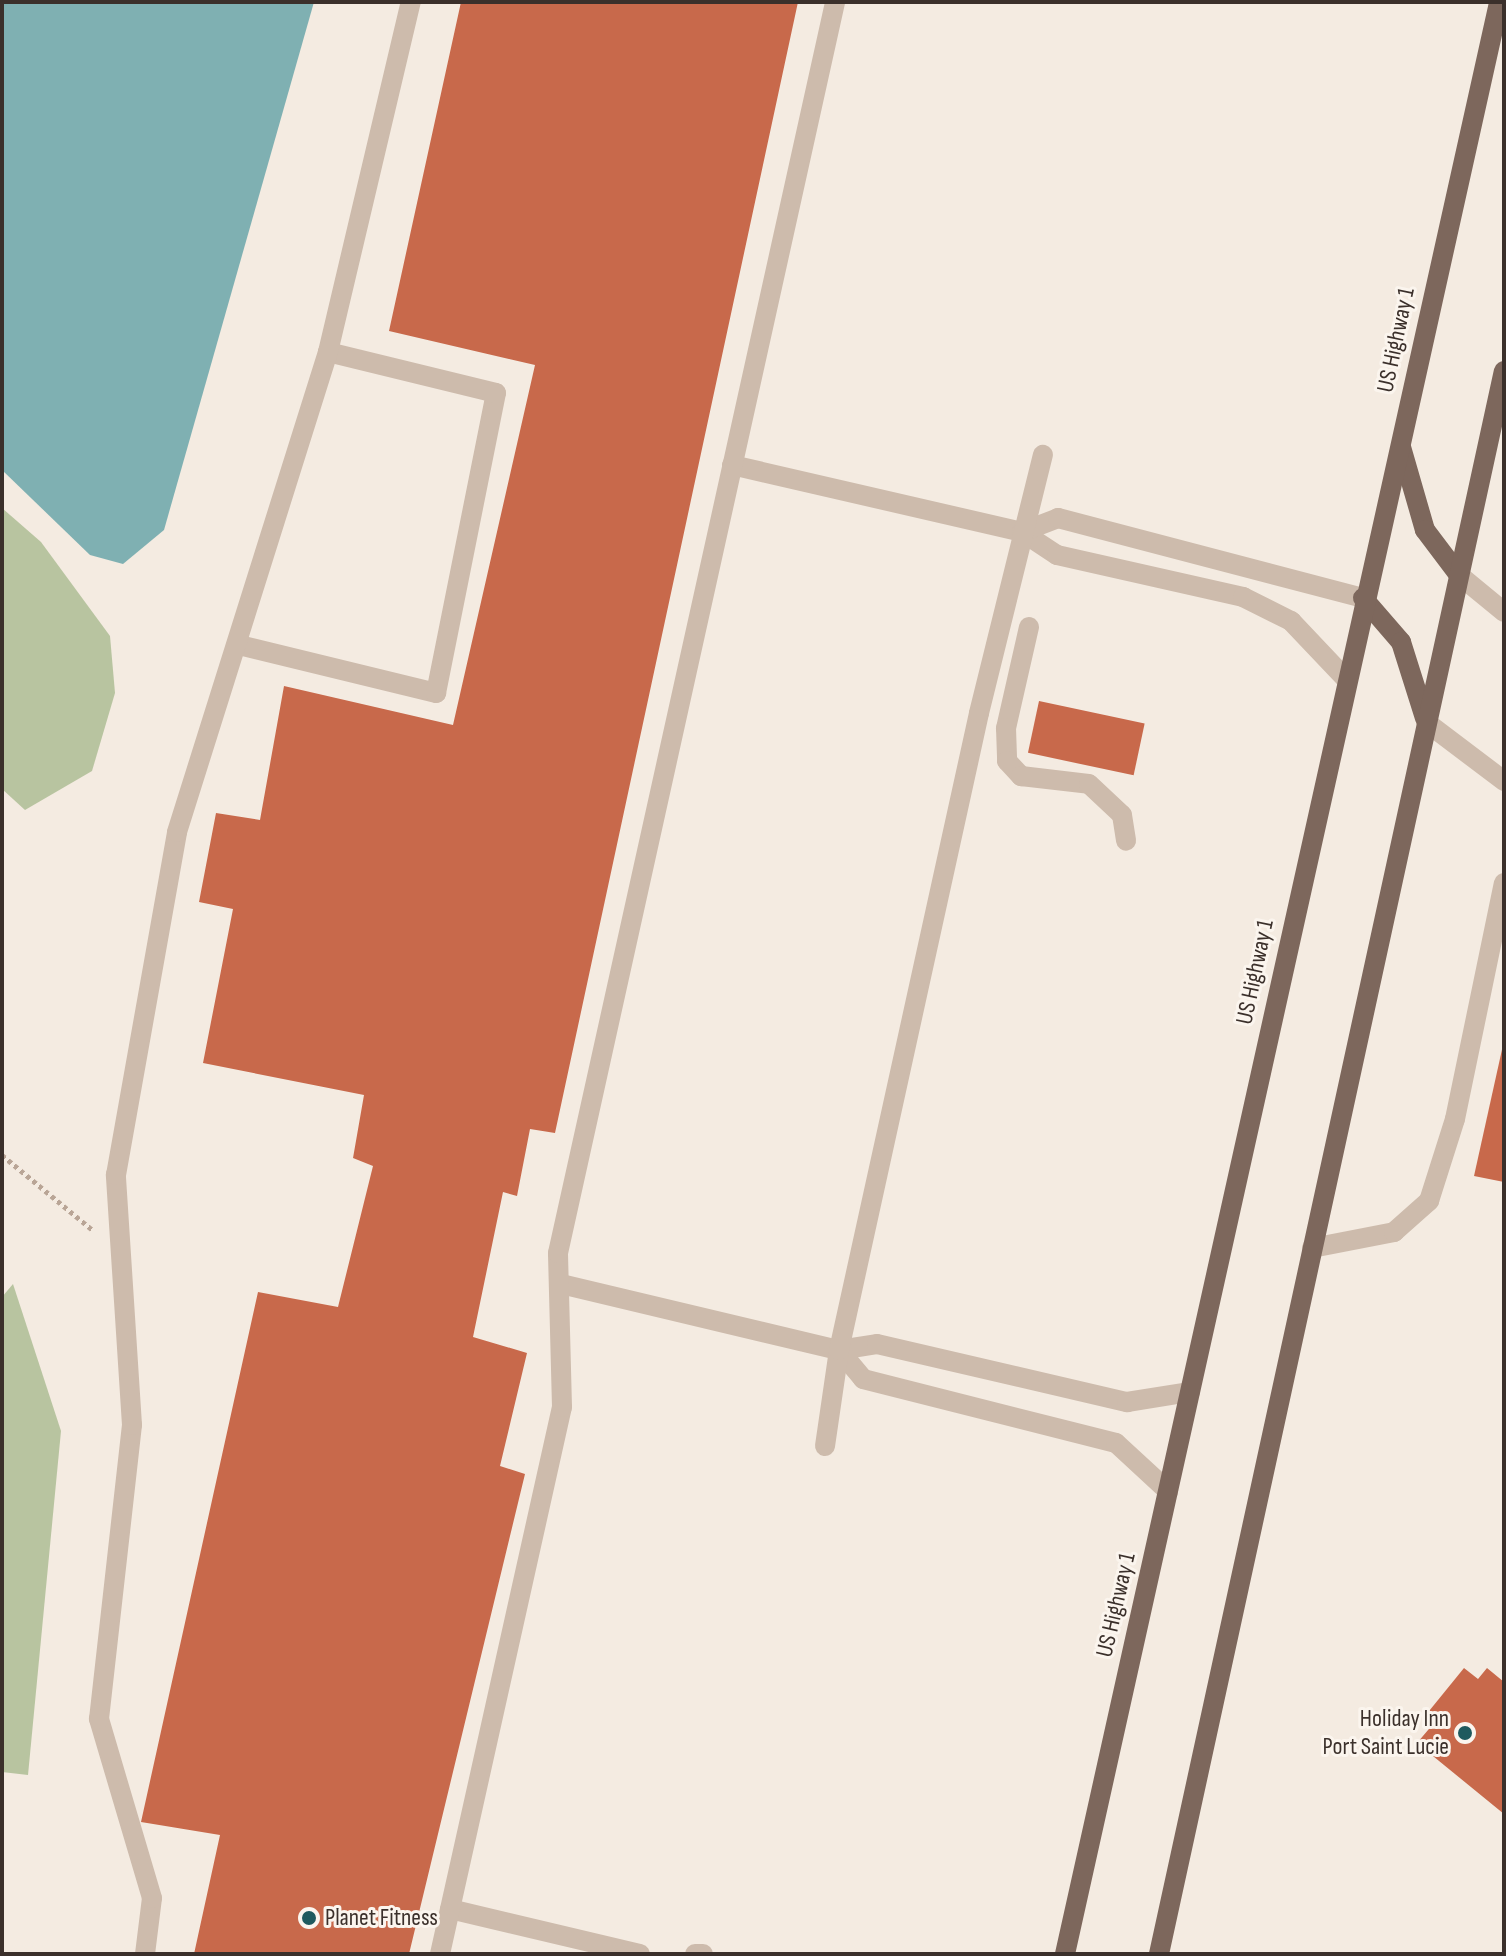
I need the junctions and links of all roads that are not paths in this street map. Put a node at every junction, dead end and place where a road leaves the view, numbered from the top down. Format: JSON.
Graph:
{"nodes":[{"id":1,"x":411,"y":2,"type":"edge"},
{"id":2,"x":835,"y":2,"type":"edge"},
{"id":3,"x":1499,"y":2,"type":"edge"},
{"id":4,"x":328,"y":352,"type":"junction"},
{"id":5,"x":1504,"y":371,"type":"edge"},
{"id":6,"x":1400,"y":443,"type":"junction"},
{"id":7,"x":1043,"y":455,"type":"dead end"},
{"id":8,"x":732,"y":465,"type":"junction"},
{"id":9,"x":1022,"y":532,"type":"junction"},
{"id":10,"x":1459,"y":575,"type":"junction"},
{"id":11,"x":1363,"y":598,"type":"junction"},
{"id":12,"x":1504,"y":612,"type":"edge"},
{"id":13,"x":1029,"y":627,"type":"dead end"},
{"id":14,"x":239,"y":645,"type":"junction"},
{"id":15,"x":1345,"y":678,"type":"junction"},
{"id":16,"x":1426,"y":722,"type":"junction"},
{"id":17,"x":1504,"y":781,"type":"edge"},
{"id":18,"x":1126,"y":841,"type":"dead end"},
{"id":19,"x":1504,"y":883,"type":"edge"},
{"id":20,"x":1312,"y":1248,"type":"junction"},
{"id":21,"x":561,"y":1284,"type":"junction"},
{"id":22,"x":839,"y":1350,"type":"junction"},
{"id":23,"x":1190,"y":1392,"type":"junction"},
{"id":24,"x":825,"y":1446,"type":"dead end"},
{"id":25,"x":1168,"y":1491,"type":"junction"},
{"id":26,"x":450,"y":1909,"type":"junction"},
{"id":27,"x":145,"y":1954,"type":"edge"},
{"id":28,"x":440,"y":1954,"type":"edge"},
{"id":29,"x":640,"y":1954,"type":"edge"},
{"id":30,"x":695,"y":1954,"type":"edge"},
{"id":31,"x":703,"y":1954,"type":"edge"},
{"id":32,"x":1065,"y":1954,"type":"edge"},
{"id":33,"x":1159,"y":1954,"type":"edge"}],
"edges":[{"from":1,"to":4,"type":"lane"},
{"from":2,"to":8,"type":"lane"},
{"from":3,"to":6,"type":"main road","name":"US Highway 1"},
{"from":4,"to":14,"type":"lane"},
{"from":4,"to":14,"type":"lane"},
{"from":5,"to":10,"type":"main road"},
{"from":6,"to":10,"type":"main road"},
{"from":6,"to":11,"type":"main road","name":"US Highway 1"},
{"from":7,"to":9,"type":"lane"},
{"from":8,"to":9,"type":"lane"},
{"from":8,"to":21,"type":"lane"},
{"from":9,"to":11,"type":"lane"},
{"from":9,"to":15,"type":"lane"},
{"from":9,"to":22,"type":"lane"},
{"from":10,"to":12,"type":"lane"},
{"from":10,"to":16,"type":"main road"},
{"from":11,"to":15,"type":"main road","name":"US Highway 1"},
{"from":11,"to":16,"type":"main road"},
{"from":13,"to":18,"type":"lane"},
{"from":14,"to":27,"type":"lane"},
{"from":15,"to":23,"type":"main road","name":"US Highway 1"},
{"from":16,"to":17,"type":"lane"},
{"from":16,"to":20,"type":"main road"},
{"from":19,"to":20,"type":"lane"},
{"from":20,"to":33,"type":"main road"},
{"from":21,"to":22,"type":"lane"},
{"from":21,"to":26,"type":"lane"},
{"from":22,"to":23,"type":"lane"},
{"from":22,"to":24,"type":"lane"},
{"from":22,"to":25,"type":"lane"},
{"from":23,"to":25,"type":"main road","name":"US Highway 1"},
{"from":25,"to":32,"type":"main road","name":"US Highway 1"},
{"from":26,"to":28,"type":"lane"},
{"from":26,"to":29,"type":"lane"},
{"from":30,"to":31,"type":"lane"}]}
